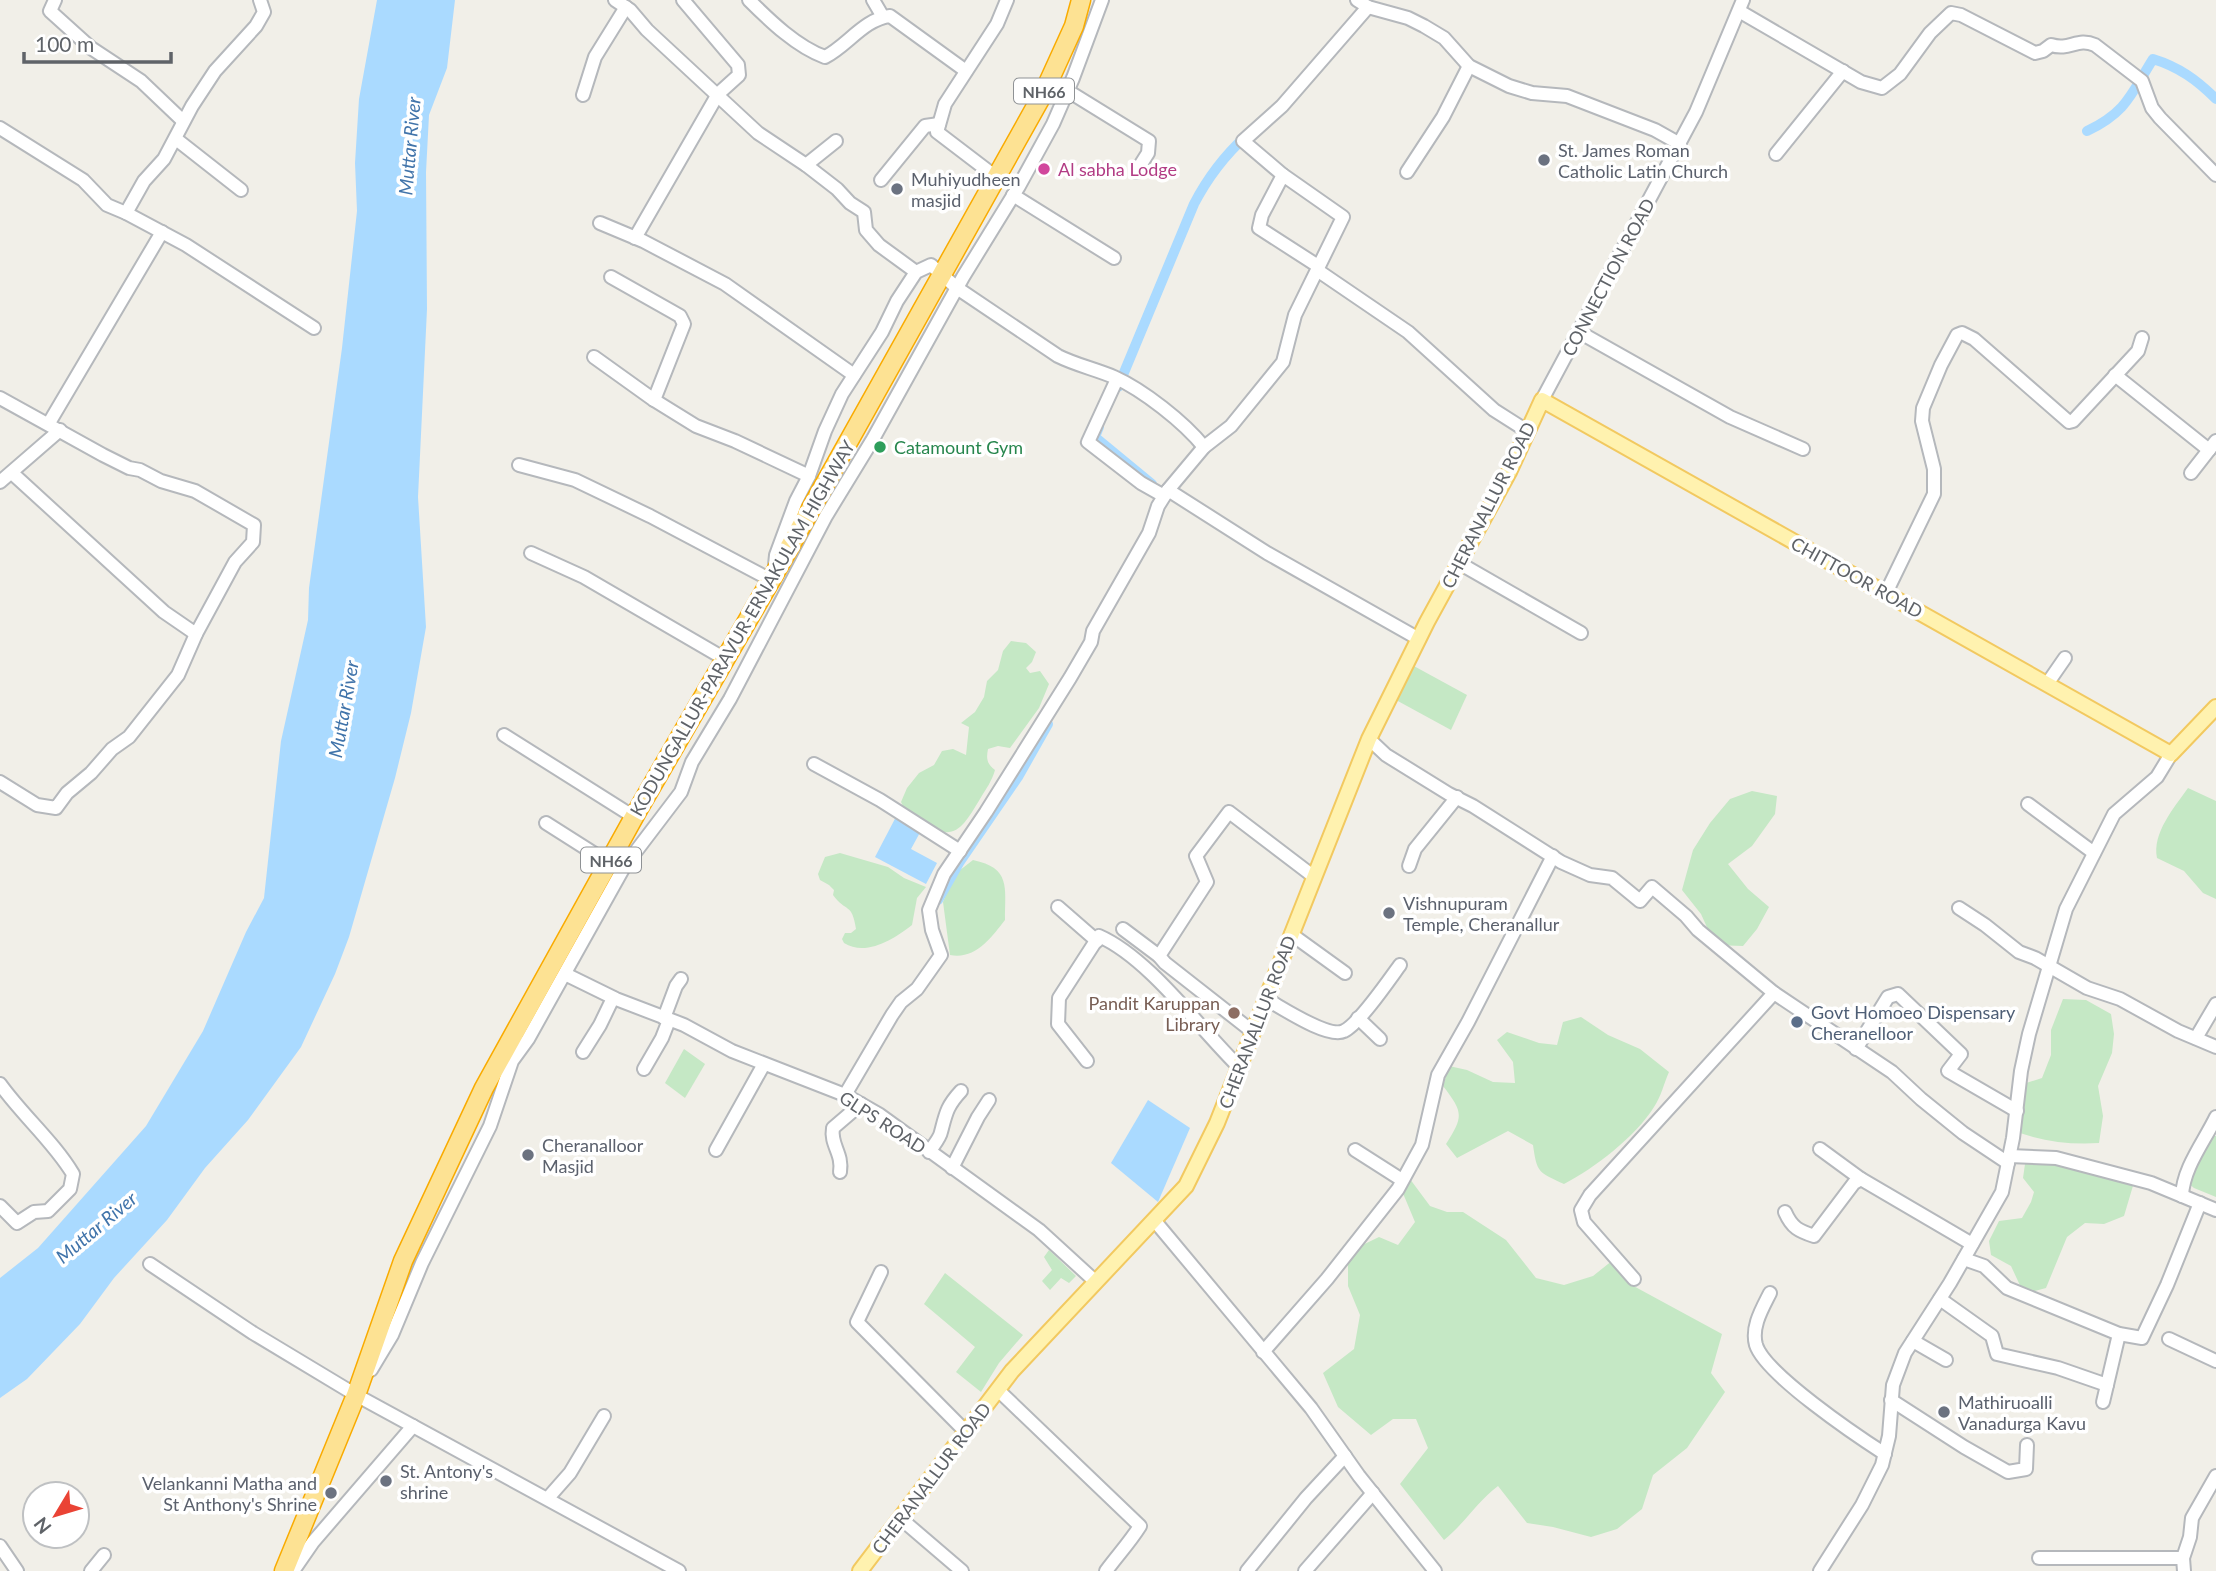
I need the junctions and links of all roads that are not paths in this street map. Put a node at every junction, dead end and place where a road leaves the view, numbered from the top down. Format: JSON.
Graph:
{"nodes":[{"id":1,"x":55,"y":0,"type":"edge"},
{"id":2,"x":260,"y":0,"type":"edge"},
{"id":3,"x":683,"y":0,"type":"edge"},
{"id":4,"x":749,"y":0,"type":"edge"},
{"id":5,"x":873,"y":0,"type":"edge"},
{"id":6,"x":1007,"y":0,"type":"edge"},
{"id":7,"x":1081,"y":0,"type":"edge"},
{"id":8,"x":1102,"y":0,"type":"edge"},
{"id":9,"x":1362,"y":3,"type":"edge"},
{"id":10,"x":627,"y":4,"type":"edge"},
{"id":11,"x":1741,"y":6,"type":"edge"},
{"id":12,"x":883,"y":17,"type":"junction"},
{"id":13,"x":1469,"y":66,"type":"junction"},
{"id":14,"x":966,"y":71,"type":"junction"},
{"id":15,"x":1843,"y":71,"type":"junction"},
{"id":16,"x":1068,"y":91,"type":"junction"},
{"id":17,"x":718,"y":94,"type":"junction"},
{"id":18,"x":583,"y":95,"type":"dead end"},
{"id":19,"x":183,"y":121,"type":"junction"},
{"id":20,"x":939,"y":124,"type":"junction"},
{"id":21,"x":0,"y":128,"type":"edge"},
{"id":22,"x":176,"y":139,"type":"junction"},
{"id":23,"x":836,"y":141,"type":"dead end"},
{"id":24,"x":1679,"y":144,"type":"junction"},
{"id":25,"x":1776,"y":154,"type":"dead end"},
{"id":26,"x":806,"y":166,"type":"junction"},
{"id":27,"x":1136,"y":172,"type":"dead end"},
{"id":28,"x":1407,"y":172,"type":"dead end"},
{"id":29,"x":1283,"y":175,"type":"junction"},
{"id":30,"x":2216,"y":175,"type":"edge"},
{"id":31,"x":996,"y":177,"type":"junction"},
{"id":32,"x":881,"y":180,"type":"dead end"},
{"id":33,"x":241,"y":190,"type":"dead end"},
{"id":34,"x":1013,"y":195,"type":"junction"},
{"id":35,"x":125,"y":213,"type":"junction"},
{"id":36,"x":600,"y":223,"type":"dead end"},
{"id":37,"x":162,"y":232,"type":"junction"},
{"id":38,"x":635,"y":238,"type":"junction"},
{"id":39,"x":1114,"y":258,"type":"dead end"},
{"id":40,"x":1318,"y":268,"type":"junction"},
{"id":41,"x":916,"y":272,"type":"junction"},
{"id":42,"x":943,"y":274,"type":"junction"},
{"id":43,"x":611,"y":277,"type":"dead end"},
{"id":44,"x":957,"y":288,"type":"junction"},
{"id":45,"x":314,"y":328,"type":"dead end"},
{"id":46,"x":1579,"y":332,"type":"junction"},
{"id":47,"x":2141,"y":338,"type":"dead end"},
{"id":48,"x":594,"y":357,"type":"dead end"},
{"id":49,"x":854,"y":375,"type":"junction"},
{"id":50,"x":2115,"y":375,"type":"junction"},
{"id":51,"x":1119,"y":380,"type":"junction"},
{"id":52,"x":0,"y":398,"type":"edge"},
{"id":53,"x":654,"y":400,"type":"junction"},
{"id":54,"x":1542,"y":400,"type":"junction"},
{"id":55,"x":55,"y":427,"type":"junction"},
{"id":56,"x":1527,"y":431,"type":"junction"},
{"id":57,"x":2212,"y":446,"type":"edge"},
{"id":58,"x":1204,"y":447,"type":"junction"},
{"id":59,"x":1803,"y":449,"type":"dead end"},
{"id":60,"x":519,"y":466,"type":"dead end"},
{"id":61,"x":12,"y":473,"type":"junction"},
{"id":62,"x":2191,"y":473,"type":"dead end"},
{"id":63,"x":810,"y":476,"type":"junction"},
{"id":64,"x":0,"y":482,"type":"edge"},
{"id":65,"x":1166,"y":493,"type":"junction"},
{"id":66,"x":531,"y":553,"type":"dead end"},
{"id":67,"x":1459,"y":563,"type":"junction"},
{"id":68,"x":773,"y":576,"type":"junction"},
{"id":69,"x":1886,"y":593,"type":"junction"},
{"id":70,"x":1581,"y":633,"type":"dead end"},
{"id":71,"x":196,"y":634,"type":"junction"},
{"id":72,"x":1419,"y":639,"type":"junction"},
{"id":73,"x":2065,"y":658,"type":"dead end"},
{"id":74,"x":725,"y":659,"type":"junction"},
{"id":75,"x":2047,"y":684,"type":"junction"},
{"id":76,"x":2216,"y":707,"type":"edge"},
{"id":77,"x":504,"y":735,"type":"dead end"},
{"id":78,"x":1368,"y":740,"type":"junction"},
{"id":79,"x":2171,"y":754,"type":"junction"},
{"id":80,"x":814,"y":764,"type":"dead end"},
{"id":81,"x":0,"y":782,"type":"edge"},
{"id":82,"x":1457,"y":797,"type":"junction"},
{"id":83,"x":2028,"y":804,"type":"dead end"},
{"id":84,"x":634,"y":817,"type":"junction"},
{"id":85,"x":546,"y":823,"type":"dead end"},
{"id":86,"x":960,"y":851,"type":"junction"},
{"id":87,"x":2094,"y":853,"type":"junction"},
{"id":88,"x":1553,"y":856,"type":"junction"},
{"id":89,"x":609,"y":863,"type":"junction"},
{"id":90,"x":1409,"y":866,"type":"dead end"},
{"id":91,"x":1313,"y":876,"type":"junction"},
{"id":92,"x":1058,"y":907,"type":"dead end"},
{"id":93,"x":1959,"y":908,"type":"dead end"},
{"id":94,"x":1123,"y":929,"type":"dead end"},
{"id":95,"x":1291,"y":934,"type":"junction"},
{"id":96,"x":1097,"y":941,"type":"junction"},
{"id":97,"x":1159,"y":956,"type":"junction"},
{"id":98,"x":1400,"y":965,"type":"dead end"},
{"id":99,"x":2049,"y":968,"type":"junction"},
{"id":100,"x":1345,"y":973,"type":"dead end"},
{"id":101,"x":565,"y":974,"type":"junction"},
{"id":102,"x":681,"y":979,"type":"dead end"},
{"id":103,"x":1774,"y":993,"type":"junction"},
{"id":104,"x":613,"y":998,"type":"junction"},
{"id":105,"x":1266,"y":999,"type":"junction"},
{"id":106,"x":2216,"y":1004,"type":"edge"},
{"id":107,"x":1358,"y":1018,"type":"junction"},
{"id":108,"x":667,"y":1019,"type":"junction"},
{"id":109,"x":1253,"y":1032,"type":"junction"},
{"id":110,"x":2196,"y":1038,"type":"junction"},
{"id":111,"x":1380,"y":1039,"type":"dead end"},
{"id":112,"x":2216,"y":1047,"type":"edge"},
{"id":113,"x":1856,"y":1049,"type":"junction"},
{"id":114,"x":583,"y":1052,"type":"dead end"},
{"id":115,"x":1087,"y":1061,"type":"dead end"},
{"id":116,"x":764,"y":1064,"type":"junction"},
{"id":117,"x":1239,"y":1067,"type":"junction"},
{"id":118,"x":644,"y":1069,"type":"dead end"},
{"id":119,"x":0,"y":1084,"type":"edge"},
{"id":120,"x":961,"y":1091,"type":"dead end"},
{"id":121,"x":851,"y":1098,"type":"junction"},
{"id":122,"x":989,"y":1100,"type":"dead end"},
{"id":123,"x":2017,"y":1111,"type":"junction"},
{"id":124,"x":2216,"y":1118,"type":"edge"},
{"id":125,"x":1820,"y":1149,"type":"dead end"},
{"id":126,"x":716,"y":1150,"type":"dead end"},
{"id":127,"x":1355,"y":1150,"type":"dead end"},
{"id":128,"x":929,"y":1152,"type":"junction"},
{"id":129,"x":2009,"y":1160,"type":"junction"},
{"id":130,"x":952,"y":1168,"type":"junction"},
{"id":131,"x":840,"y":1172,"type":"dead end"},
{"id":132,"x":1861,"y":1179,"type":"junction"},
{"id":133,"x":1402,"y":1180,"type":"junction"},
{"id":134,"x":2182,"y":1196,"type":"junction"},
{"id":135,"x":2200,"y":1203,"type":"junction"},
{"id":136,"x":0,"y":1206,"type":"edge"},
{"id":137,"x":2216,"y":1210,"type":"edge"},
{"id":138,"x":1785,"y":1212,"type":"dead end"},
{"id":139,"x":1154,"y":1220,"type":"junction"},
{"id":140,"x":1972,"y":1244,"type":"junction"},
{"id":141,"x":1964,"y":1259,"type":"junction"},
{"id":142,"x":150,"y":1264,"type":"dead end"},
{"id":143,"x":881,"y":1272,"type":"dead end"},
{"id":144,"x":1634,"y":1279,"type":"dead end"},
{"id":145,"x":1096,"y":1282,"type":"junction"},
{"id":146,"x":1770,"y":1293,"type":"dead end"},
{"id":147,"x":1940,"y":1299,"type":"junction"},
{"id":148,"x":2119,"y":1334,"type":"junction"},
{"id":149,"x":2169,"y":1339,"type":"dead end"},
{"id":150,"x":1913,"y":1341,"type":"junction"},
{"id":151,"x":1263,"y":1352,"type":"junction"},
{"id":152,"x":1946,"y":1360,"type":"dead end"},
{"id":153,"x":2216,"y":1361,"type":"edge"},
{"id":154,"x":2108,"y":1385,"type":"junction"},
{"id":155,"x":998,"y":1390,"type":"junction"},
{"id":156,"x":356,"y":1395,"type":"junction"},
{"id":157,"x":1891,"y":1400,"type":"junction"},
{"id":158,"x":2103,"y":1402,"type":"dead end"},
{"id":159,"x":604,"y":1416,"type":"dead end"},
{"id":160,"x":413,"y":1426,"type":"junction"},
{"id":161,"x":966,"y":1432,"type":"junction"},
{"id":162,"x":2027,"y":1445,"type":"dead end"},
{"id":163,"x":1885,"y":1454,"type":"junction"},
{"id":164,"x":1345,"y":1456,"type":"junction"},
{"id":165,"x":2216,"y":1476,"type":"edge"},
{"id":166,"x":1373,"y":1493,"type":"junction"},
{"id":167,"x":548,"y":1498,"type":"junction"},
{"id":168,"x":900,"y":1518,"type":"junction"},
{"id":169,"x":0,"y":1546,"type":"edge"},
{"id":170,"x":104,"y":1555,"type":"dead end"},
{"id":171,"x":2039,"y":1558,"type":"dead end"},
{"id":172,"x":2184,"y":1565,"type":"edge"},
{"id":173,"x":17,"y":1571,"type":"edge"},
{"id":174,"x":90,"y":1571,"type":"edge"},
{"id":175,"x":284,"y":1571,"type":"edge"},
{"id":176,"x":293,"y":1571,"type":"edge"},
{"id":177,"x":679,"y":1571,"type":"edge"},
{"id":178,"x":860,"y":1571,"type":"edge"},
{"id":179,"x":962,"y":1571,"type":"edge"},
{"id":180,"x":1106,"y":1571,"type":"edge"},
{"id":181,"x":1247,"y":1571,"type":"edge"},
{"id":182,"x":1306,"y":1571,"type":"edge"},
{"id":183,"x":1434,"y":1571,"type":"edge"},
{"id":184,"x":1820,"y":1571,"type":"edge"}],
"edges":[{"from":1,"to":19,"type":"street"},
{"from":2,"to":19,"type":"street"},
{"from":3,"to":17,"type":"street"},
{"from":4,"to":12,"type":"street"},
{"from":5,"to":12,"type":"street"},
{"from":6,"to":14,"type":"street"},
{"from":7,"to":31,"type":"highway","name":"KODUNGALLUR-PARAVUR-ERNAKULAM HIGHWAY","number":"NH66"},
{"from":8,"to":16,"type":"street"},
{"from":9,"to":13,"type":"street"},
{"from":9,"to":29,"type":"street"},
{"from":10,"to":17,"type":"street"},
{"from":10,"to":18,"type":"street"},
{"from":11,"to":15,"type":"street"},
{"from":11,"to":24,"type":"street","name":"CONNECTION ROAD"},
{"from":12,"to":14,"type":"street"},
{"from":13,"to":24,"type":"street"},
{"from":13,"to":28,"type":"street"},
{"from":14,"to":20,"type":"street"},
{"from":15,"to":25,"type":"street"},
{"from":15,"to":30,"type":"street"},
{"from":16,"to":27,"type":"street"},
{"from":16,"to":34,"type":"street"},
{"from":17,"to":26,"type":"street"},
{"from":17,"to":38,"type":"street"},
{"from":19,"to":22,"type":"street"},
{"from":20,"to":31,"type":"street"},
{"from":20,"to":32,"type":"street"},
{"from":21,"to":35,"type":"street"},
{"from":22,"to":33,"type":"street"},
{"from":22,"to":35,"type":"street"},
{"from":23,"to":26,"type":"street"},
{"from":24,"to":46,"type":"street","name":"CONNECTION ROAD"},
{"from":26,"to":41,"type":"street"},
{"from":29,"to":40,"type":"street"},
{"from":29,"to":40,"type":"street"},
{"from":31,"to":42,"type":"highway","name":"KODUNGALLUR-PARAVUR-ERNAKULAM HIGHWAY","number":"NH66"},
{"from":34,"to":39,"type":"street"},
{"from":34,"to":44,"type":"street"},
{"from":35,"to":37,"type":"street"},
{"from":36,"to":38,"type":"street"},
{"from":37,"to":45,"type":"street"},
{"from":37,"to":55,"type":"street"},
{"from":38,"to":49,"type":"street"},
{"from":40,"to":56,"type":"street"},
{"from":40,"to":58,"type":"street"},
{"from":41,"to":42,"type":"street"},
{"from":41,"to":49,"type":"street"},
{"from":42,"to":44,"type":"street"},
{"from":42,"to":68,"type":"highway","name":"KODUNGALLUR-PARAVUR-ERNAKULAM HIGHWAY","number":"NH66"},
{"from":43,"to":53,"type":"street"},
{"from":44,"to":51,"type":"street"},
{"from":44,"to":101,"type":"street"},
{"from":46,"to":54,"type":"street","name":"CONNECTION ROAD"},
{"from":46,"to":59,"type":"street"},
{"from":47,"to":50,"type":"street"},
{"from":48,"to":53,"type":"street"},
{"from":49,"to":63,"type":"street"},
{"from":50,"to":57,"type":"street"},
{"from":50,"to":69,"type":"street"},
{"from":51,"to":58,"type":"street"},
{"from":51,"to":65,"type":"street"},
{"from":52,"to":55,"type":"street"},
{"from":53,"to":63,"type":"street"},
{"from":54,"to":56,"type":"main road","name":"CHERANALLUR ROAD"},
{"from":54,"to":69,"type":"main road","name":"CHITTOOR ROAD"},
{"from":55,"to":61,"type":"street"},
{"from":55,"to":71,"type":"street"},
{"from":56,"to":67,"type":"main road","name":"CHERANALLUR ROAD"},
{"from":57,"to":62,"type":"street"},
{"from":58,"to":65,"type":"street"},
{"from":60,"to":68,"type":"street"},
{"from":61,"to":64,"type":"street"},
{"from":61,"to":71,"type":"street"},
{"from":63,"to":68,"type":"street"},
{"from":65,"to":72,"type":"street"},
{"from":65,"to":86,"type":"street"},
{"from":66,"to":74,"type":"street"},
{"from":67,"to":70,"type":"street"},
{"from":67,"to":72,"type":"main road","name":"CHERANALLUR ROAD"},
{"from":68,"to":74,"type":"highway","name":"KODUNGALLUR-PARAVUR-ERNAKULAM HIGHWAY","number":"NH66"},
{"from":69,"to":75,"type":"main road","name":"CHITTOOR ROAD"},
{"from":71,"to":81,"type":"street"},
{"from":72,"to":78,"type":"main road","name":"CHERANALLUR ROAD"},
{"from":73,"to":75,"type":"street"},
{"from":74,"to":84,"type":"highway","name":"KODUNGALLUR-PARAVUR-ERNAKULAM HIGHWAY","number":"NH66"},
{"from":75,"to":79,"type":"main road","name":"CHITTOOR ROAD"},
{"from":76,"to":79,"type":"main road"},
{"from":77,"to":84,"type":"street"},
{"from":78,"to":82,"type":"street"},
{"from":78,"to":91,"type":"main road","name":"CHERANALLUR ROAD"},
{"from":79,"to":87,"type":"street"},
{"from":80,"to":86,"type":"street"},
{"from":82,"to":88,"type":"street"},
{"from":82,"to":90,"type":"street"},
{"from":83,"to":87,"type":"street"},
{"from":84,"to":89,"type":"highway","name":"KODUNGALLUR-PARAVUR-ERNAKULAM HIGHWAY","number":"NH66"},
{"from":85,"to":89,"type":"street"},
{"from":86,"to":121,"type":"street"},
{"from":87,"to":99,"type":"street"},
{"from":88,"to":103,"type":"street"},
{"from":88,"to":133,"type":"street"},
{"from":89,"to":156,"type":"highway","name":"KODUNGALLUR-PARAVUR-ERNAKULAM HIGHWAY","number":"NH66"},
{"from":91,"to":95,"type":"main road","name":"CHERANALLUR ROAD"},
{"from":91,"to":97,"type":"street"},
{"from":92,"to":96,"type":"street"},
{"from":93,"to":99,"type":"street"},
{"from":94,"to":97,"type":"street"},
{"from":95,"to":100,"type":"street"},
{"from":95,"to":105,"type":"main road","name":"CHERANALLUR ROAD"},
{"from":96,"to":115,"type":"street"},
{"from":96,"to":117,"type":"street"},
{"from":97,"to":109,"type":"street"},
{"from":98,"to":107,"type":"street"},
{"from":99,"to":110,"type":"street"},
{"from":99,"to":123,"type":"street"},
{"from":101,"to":104,"type":"street","name":"GLPS ROAD"},
{"from":101,"to":156,"type":"street"},
{"from":102,"to":108,"type":"street"},
{"from":103,"to":113,"type":"street"},
{"from":103,"to":144,"type":"street"},
{"from":104,"to":108,"type":"street","name":"GLPS ROAD"},
{"from":104,"to":114,"type":"street"},
{"from":105,"to":107,"type":"street"},
{"from":105,"to":109,"type":"main road","name":"CHERANALLUR ROAD"},
{"from":106,"to":110,"type":"street"},
{"from":107,"to":111,"type":"street"},
{"from":108,"to":116,"type":"street","name":"GLPS ROAD"},
{"from":108,"to":118,"type":"street"},
{"from":109,"to":117,"type":"main road","name":"CHERANALLUR ROAD"},
{"from":110,"to":112,"type":"street"},
{"from":113,"to":123,"type":"street"},
{"from":113,"to":129,"type":"street"},
{"from":116,"to":121,"type":"street","name":"GLPS ROAD"},
{"from":116,"to":126,"type":"street"},
{"from":117,"to":139,"type":"main road","name":"CHERANALLUR ROAD"},
{"from":119,"to":136,"type":"street"},
{"from":120,"to":128,"type":"street"},
{"from":121,"to":128,"type":"street","name":"GLPS ROAD"},
{"from":121,"to":131,"type":"street"},
{"from":122,"to":130,"type":"street"},
{"from":123,"to":129,"type":"street"},
{"from":124,"to":134,"type":"street"},
{"from":125,"to":132,"type":"street"},
{"from":127,"to":133,"type":"street"},
{"from":128,"to":130,"type":"street","name":"GLPS ROAD"},
{"from":129,"to":134,"type":"street"},
{"from":129,"to":140,"type":"street"},
{"from":130,"to":145,"type":"street","name":"GLPS ROAD"},
{"from":132,"to":138,"type":"street"},
{"from":132,"to":140,"type":"street"},
{"from":133,"to":151,"type":"street"},
{"from":134,"to":135,"type":"street"},
{"from":135,"to":137,"type":"street"},
{"from":135,"to":148,"type":"street"},
{"from":139,"to":145,"type":"main road","name":"CHERANALLUR ROAD"},
{"from":139,"to":151,"type":"street"},
{"from":140,"to":141,"type":"street"},
{"from":141,"to":147,"type":"street"},
{"from":141,"to":148,"type":"street"},
{"from":142,"to":156,"type":"street"},
{"from":143,"to":161,"type":"street"},
{"from":145,"to":155,"type":"main road","name":"CHERANALLUR ROAD"},
{"from":146,"to":163,"type":"street"},
{"from":147,"to":150,"type":"street"},
{"from":147,"to":154,"type":"street"},
{"from":148,"to":154,"type":"street"},
{"from":149,"to":153,"type":"street"},
{"from":150,"to":152,"type":"street"},
{"from":150,"to":157,"type":"street"},
{"from":151,"to":164,"type":"street"},
{"from":154,"to":158,"type":"street"},
{"from":155,"to":161,"type":"main road","name":"CHERANALLUR ROAD"},
{"from":155,"to":180,"type":"street"},
{"from":156,"to":160,"type":"street"},
{"from":156,"to":175,"type":"highway","name":"KODUNGALLUR-PARAVUR-ERNAKULAM HIGHWAY","number":"NH66"},
{"from":157,"to":162,"type":"street"},
{"from":157,"to":163,"type":"street"},
{"from":159,"to":167,"type":"street"},
{"from":160,"to":167,"type":"street"},
{"from":160,"to":176,"type":"street"},
{"from":161,"to":168,"type":"main road","name":"CHERANALLUR ROAD"},
{"from":163,"to":184,"type":"street"},
{"from":164,"to":166,"type":"street"},
{"from":164,"to":181,"type":"street"},
{"from":165,"to":172,"type":"street"},
{"from":166,"to":182,"type":"street"},
{"from":166,"to":183,"type":"street"},
{"from":167,"to":177,"type":"street"},
{"from":168,"to":178,"type":"main road","name":"CHERANALLUR ROAD"},
{"from":168,"to":179,"type":"street"},
{"from":169,"to":173,"type":"street"},
{"from":170,"to":174,"type":"street"},
{"from":171,"to":172,"type":"street"}]}
